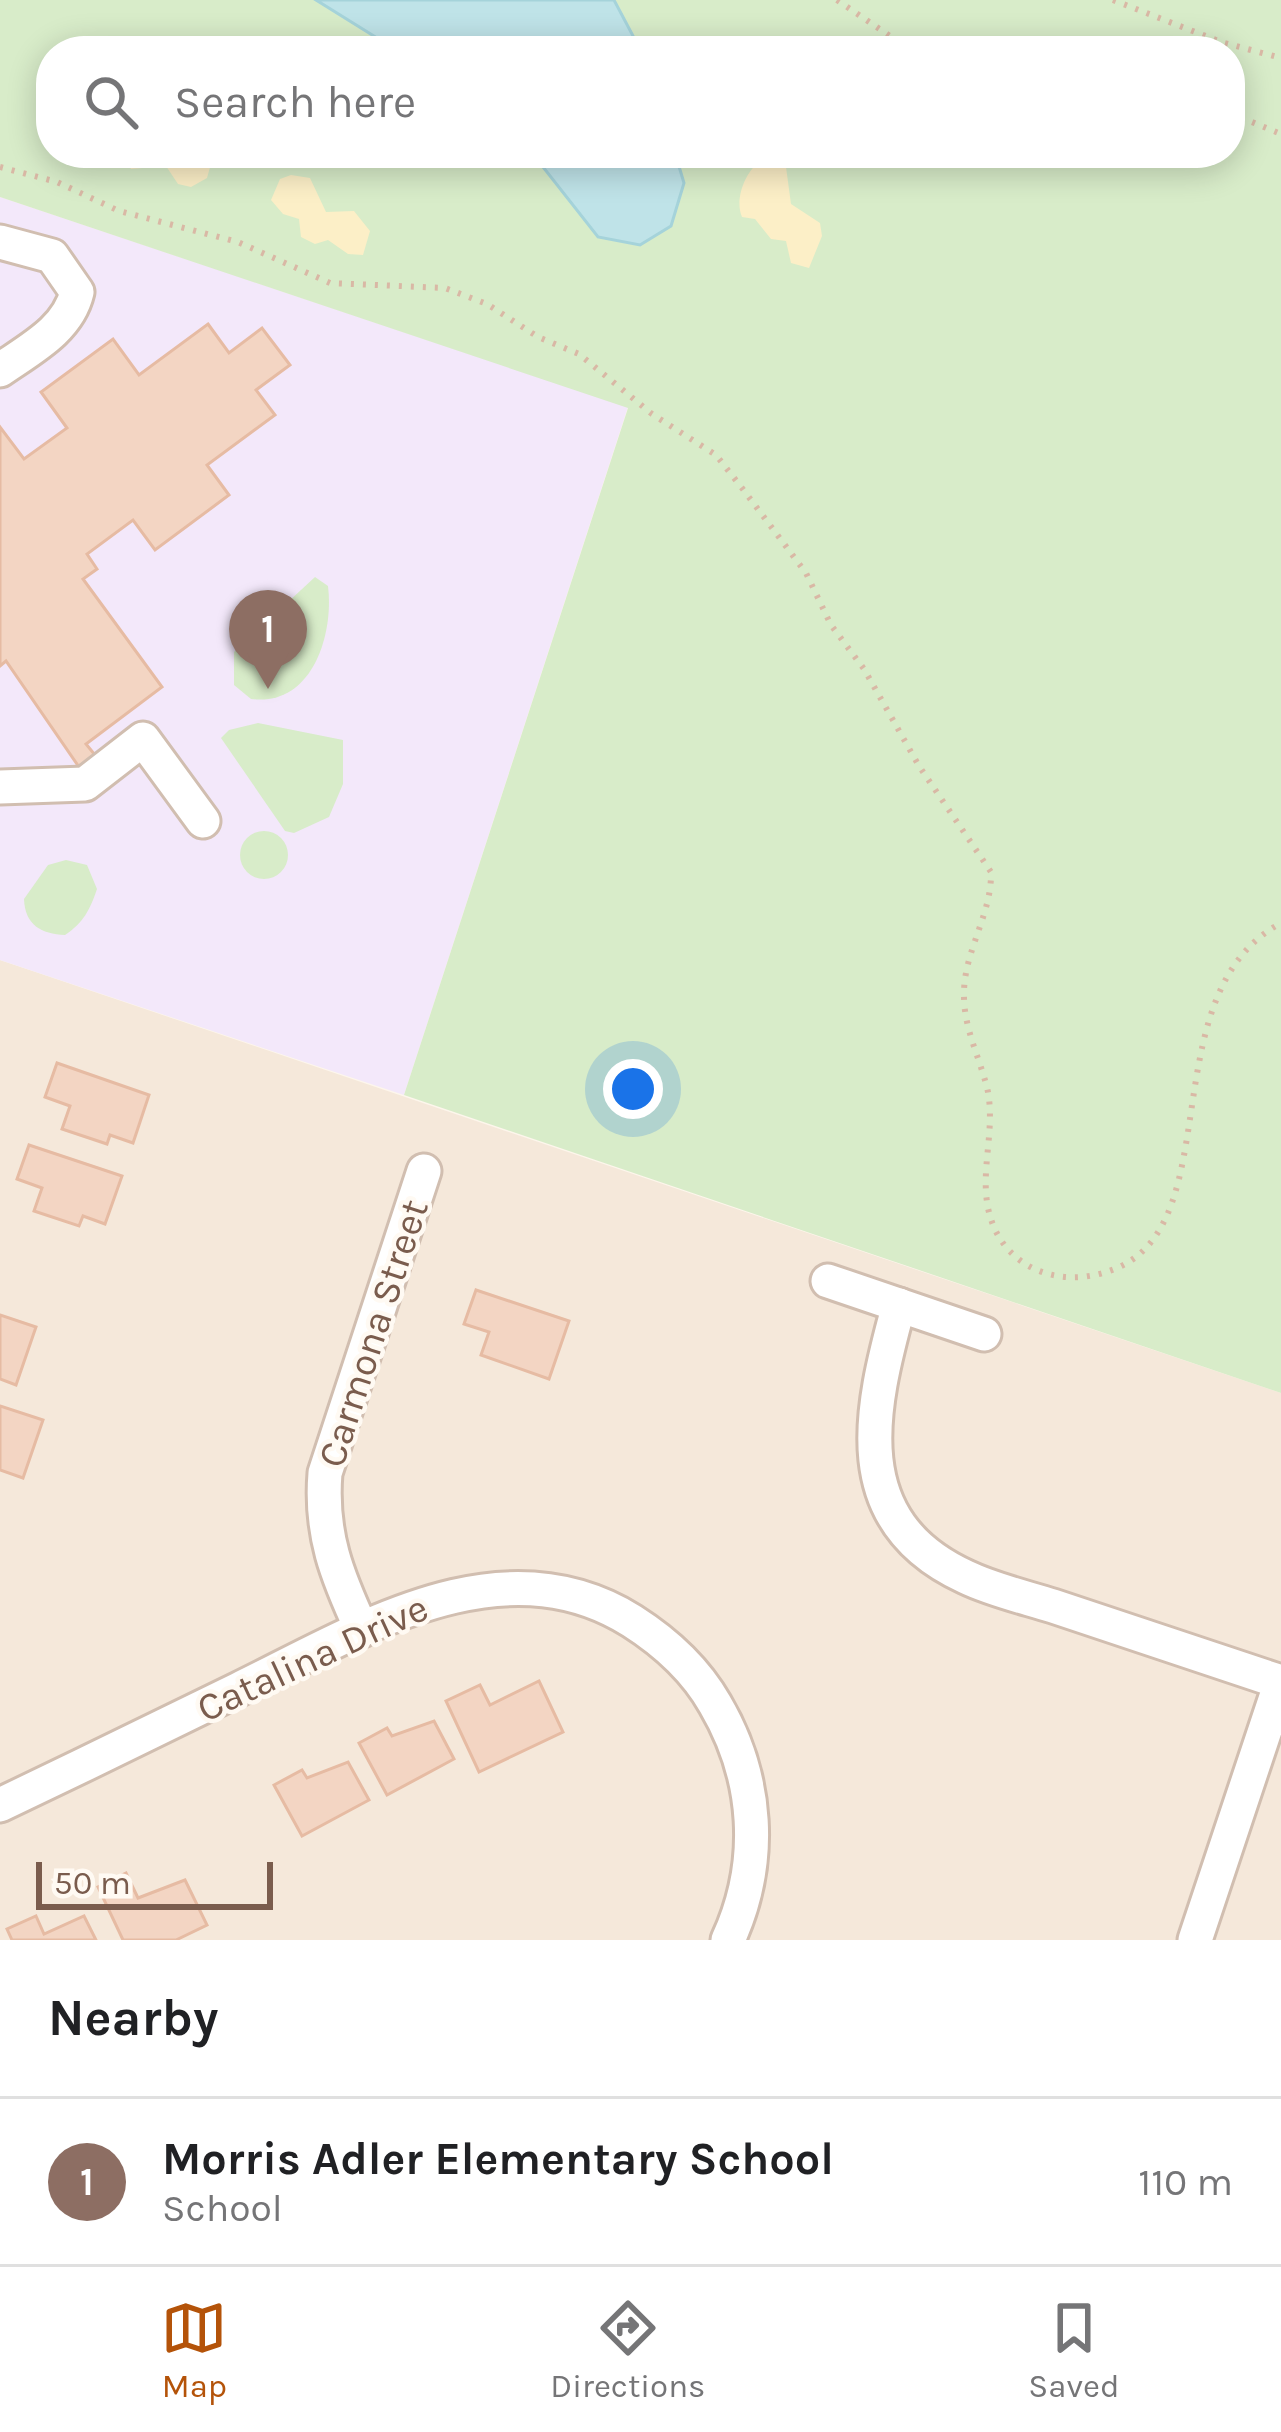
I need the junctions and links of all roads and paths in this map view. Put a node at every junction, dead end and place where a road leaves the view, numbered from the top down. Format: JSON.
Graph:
{"nodes":[{"id":1,"x":837,"y":0,"type":"edge"},
{"id":2,"x":1113,"y":0,"type":"edge"},
{"id":3,"x":890,"y":36,"type":"edge"},
{"id":4,"x":1206,"y":36,"type":"edge"},
{"id":5,"x":1245,"y":48,"type":"edge"},
{"id":6,"x":1281,"y":58,"type":"edge"},
{"id":7,"x":1245,"y":119,"type":"edge"},
{"id":8,"x":1281,"y":134,"type":"edge"},
{"id":9,"x":0,"y":167,"type":"edge"},
{"id":10,"x":0,"y":242,"type":"edge"},
{"id":11,"x":0,"y":370,"type":"edge"},
{"id":12,"x":0,"y":788,"type":"edge"},
{"id":13,"x":203,"y":821,"type":"dead end"},
{"id":14,"x":1281,"y":923,"type":"edge"},
{"id":15,"x":424,"y":1171,"type":"dead end"},
{"id":16,"x":828,"y":1281,"type":"dead end"},
{"id":17,"x":898,"y":1305,"type":"junction"},
{"id":18,"x":984,"y":1334,"type":"dead end"},
{"id":19,"x":362,"y":1630,"type":"junction"},
{"id":20,"x":1281,"y":1682,"type":"edge"},
{"id":21,"x":0,"y":1805,"type":"edge"},
{"id":22,"x":728,"y":1940,"type":"edge"},
{"id":23,"x":1196,"y":1940,"type":"edge"}],
"edges":[{"from":1,"to":3,"type":"path"},
{"from":2,"to":4,"type":"path"},
{"from":5,"to":6,"type":"path"},
{"from":7,"to":8,"type":"path"},
{"from":9,"to":14,"type":"path"},
{"from":10,"to":11,"type":"street"},
{"from":12,"to":13,"type":"street"},
{"from":15,"to":19,"type":"street","name":"Carmona Street"},
{"from":16,"to":17,"type":"street"},
{"from":17,"to":18,"type":"street"},
{"from":17,"to":20,"type":"street"},
{"from":19,"to":21,"type":"street","name":"Catalina Drive"},
{"from":19,"to":22,"type":"street","name":"Catalina Drive"},
{"from":20,"to":23,"type":"street"}]}
